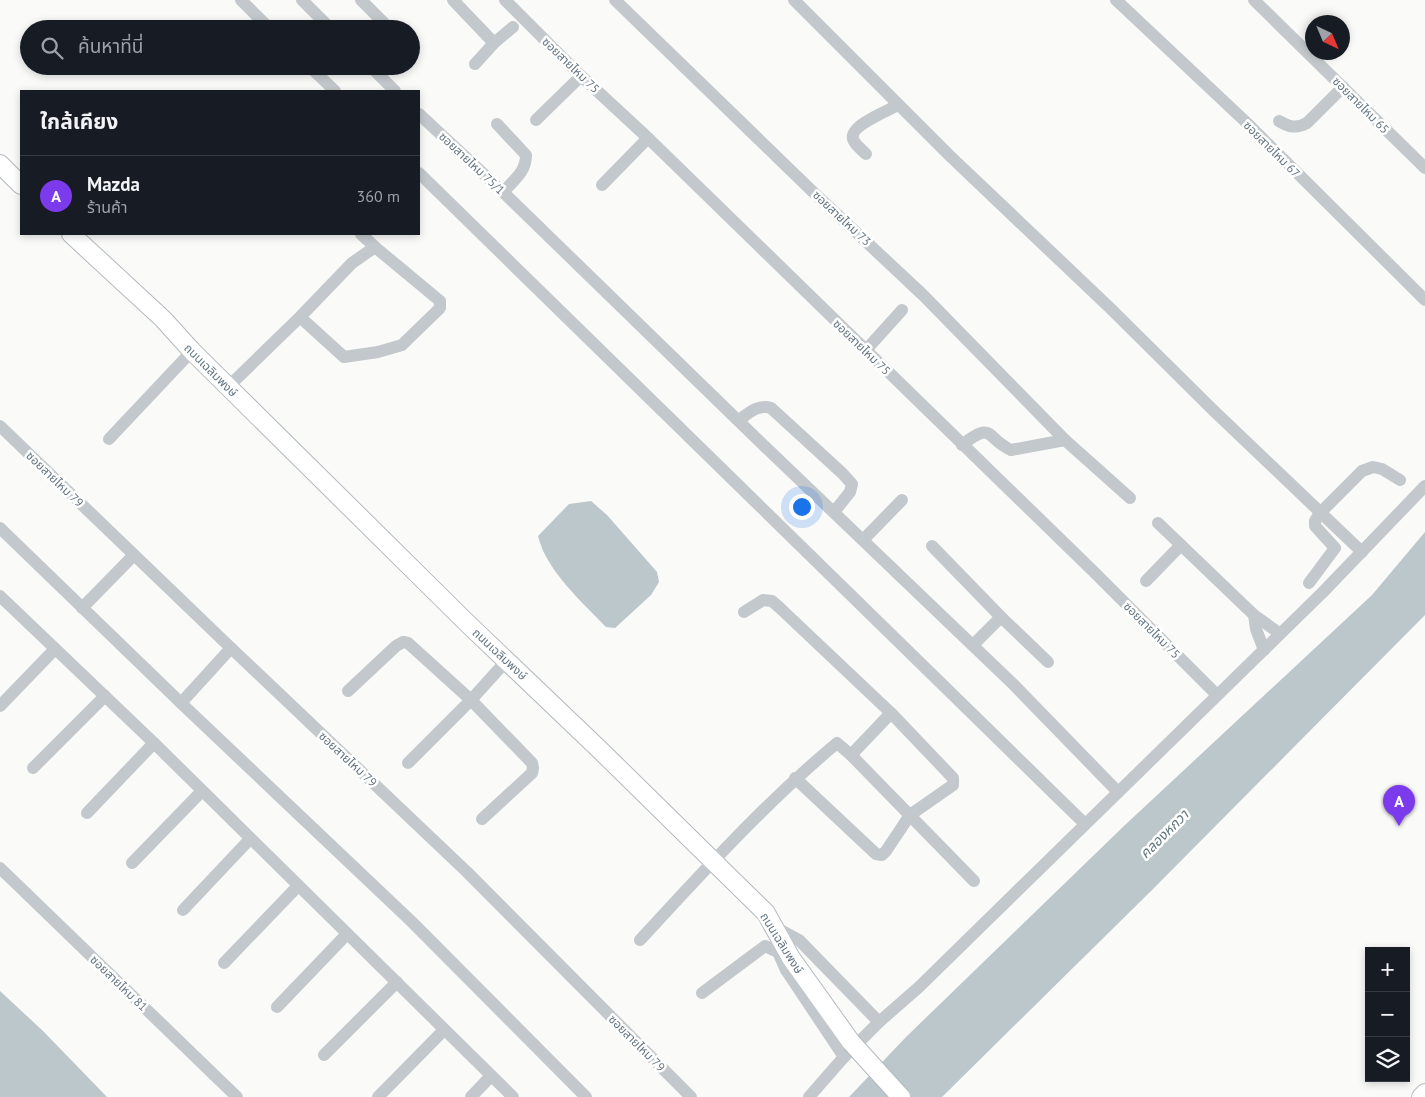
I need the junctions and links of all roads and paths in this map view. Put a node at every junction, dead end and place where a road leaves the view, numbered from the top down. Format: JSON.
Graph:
{"nodes":[{"id":1,"x":241,"y":0,"type":"edge"},
{"id":2,"x":302,"y":0,"type":"edge"},
{"id":3,"x":361,"y":0,"type":"edge"},
{"id":4,"x":453,"y":0,"type":"edge"},
{"id":5,"x":505,"y":0,"type":"edge"},
{"id":6,"x":615,"y":0,"type":"edge"},
{"id":7,"x":794,"y":0,"type":"edge"},
{"id":8,"x":1116,"y":0,"type":"edge"},
{"id":9,"x":1254,"y":0,"type":"edge"},
{"id":10,"x":261,"y":20,"type":"edge"},
{"id":11,"x":322,"y":20,"type":"edge"},
{"id":12,"x":380,"y":20,"type":"edge"},
{"id":13,"x":513,"y":27,"type":"dead end"},
{"id":14,"x":494,"y":43,"type":"junction"},
{"id":15,"x":475,"y":64,"type":"dead end"},
{"id":16,"x":318,"y":75,"type":"edge"},
{"id":17,"x":379,"y":75,"type":"edge"},
{"id":18,"x":580,"y":76,"type":"junction"},
{"id":19,"x":1343,"y":87,"type":"junction"},
{"id":20,"x":334,"y":90,"type":"edge"},
{"id":21,"x":394,"y":90,"type":"edge"},
{"id":22,"x":898,"y":105,"type":"junction"},
{"id":23,"x":420,"y":115,"type":"edge"},
{"id":24,"x":536,"y":120,"type":"dead end"},
{"id":25,"x":1279,"y":121,"type":"dead end"},
{"id":26,"x":497,"y":124,"type":"dead end"},
{"id":27,"x":648,"y":138,"type":"junction"},
{"id":28,"x":866,"y":154,"type":"dead end"},
{"id":29,"x":0,"y":164,"type":"edge"},
{"id":30,"x":1425,"y":168,"type":"edge"},
{"id":31,"x":420,"y":174,"type":"edge"},
{"id":32,"x":20,"y":184,"type":"edge"},
{"id":33,"x":602,"y":185,"type":"dead end"},
{"id":34,"x":503,"y":192,"type":"junction"},
{"id":35,"x":72,"y":235,"type":"edge"},
{"id":36,"x":361,"y":235,"type":"edge"},
{"id":37,"x":375,"y":247,"type":"junction"},
{"id":38,"x":1425,"y":300,"type":"edge"},
{"id":39,"x":902,"y":310,"type":"dead end"},
{"id":40,"x":300,"y":317,"type":"junction"},
{"id":41,"x":866,"y":350,"type":"junction"},
{"id":42,"x":192,"y":352,"type":"junction"},
{"id":43,"x":228,"y":387,"type":"junction"},
{"id":44,"x":739,"y":420,"type":"junction"},
{"id":45,"x":0,"y":426,"type":"edge"},
{"id":46,"x":110,"y":439,"type":"dead end"},
{"id":47,"x":1065,"y":440,"type":"junction"},
{"id":48,"x":962,"y":445,"type":"junction"},
{"id":49,"x":1400,"y":480,"type":"dead end"},
{"id":50,"x":1425,"y":486,"type":"edge"},
{"id":51,"x":1130,"y":498,"type":"dead end"},
{"id":52,"x":902,"y":500,"type":"dead end"},
{"id":53,"x":834,"y":512,"type":"junction"},
{"id":54,"x":1320,"y":513,"type":"junction"},
{"id":55,"x":1158,"y":523,"type":"dead end"},
{"id":56,"x":0,"y":528,"type":"edge"},
{"id":57,"x":862,"y":540,"type":"junction"},
{"id":58,"x":1181,"y":545,"type":"junction"},
{"id":59,"x":932,"y":546,"type":"dead end"},
{"id":60,"x":1362,"y":552,"type":"junction"},
{"id":61,"x":134,"y":555,"type":"junction"},
{"id":62,"x":1146,"y":581,"type":"dead end"},
{"id":63,"x":1309,"y":583,"type":"dead end"},
{"id":64,"x":2,"y":602,"type":"edge"},
{"id":65,"x":82,"y":608,"type":"junction"},
{"id":66,"x":744,"y":612,"type":"dead end"},
{"id":67,"x":1254,"y":615,"type":"junction"},
{"id":68,"x":1001,"y":616,"type":"junction"},
{"id":69,"x":1279,"y":633,"type":"junction"},
{"id":70,"x":972,"y":645,"type":"junction"},
{"id":71,"x":231,"y":648,"type":"junction"},
{"id":72,"x":55,"y":649,"type":"junction"},
{"id":73,"x":1264,"y":650,"type":"junction"},
{"id":74,"x":507,"y":660,"type":"junction"},
{"id":75,"x":1048,"y":662,"type":"dead end"},
{"id":76,"x":348,"y":691,"type":"dead end"},
{"id":77,"x":1217,"y":695,"type":"junction"},
{"id":78,"x":105,"y":696,"type":"junction"},
{"id":79,"x":471,"y":700,"type":"junction"},
{"id":80,"x":181,"y":703,"type":"junction"},
{"id":81,"x":0,"y":706,"type":"edge"},
{"id":82,"x":891,"y":713,"type":"junction"},
{"id":83,"x":154,"y":743,"type":"junction"},
{"id":84,"x":851,"y":755,"type":"junction"},
{"id":85,"x":408,"y":763,"type":"dead end"},
{"id":86,"x":33,"y":768,"type":"dead end"},
{"id":87,"x":795,"y":778,"type":"junction"},
{"id":88,"x":202,"y":791,"type":"junction"},
{"id":89,"x":1118,"y":792,"type":"junction"},
{"id":90,"x":87,"y":813,"type":"dead end"},
{"id":91,"x":910,"y":815,"type":"junction"},
{"id":92,"x":482,"y":819,"type":"dead end"},
{"id":93,"x":1085,"y":824,"type":"junction"},
{"id":94,"x":250,"y":839,"type":"junction"},
{"id":95,"x":713,"y":861,"type":"junction"},
{"id":96,"x":132,"y":864,"type":"dead end"},
{"id":97,"x":0,"y":868,"type":"edge"},
{"id":98,"x":974,"y":881,"type":"dead end"},
{"id":99,"x":298,"y":886,"type":"junction"},
{"id":100,"x":183,"y":910,"type":"dead end"},
{"id":101,"x":769,"y":920,"type":"junction"},
{"id":102,"x":347,"y":934,"type":"junction"},
{"id":103,"x":640,"y":940,"type":"dead end"},
{"id":104,"x":778,"y":952,"type":"junction"},
{"id":105,"x":224,"y":963,"type":"dead end"},
{"id":106,"x":396,"y":982,"type":"junction"},
{"id":107,"x":702,"y":993,"type":"dead end"},
{"id":108,"x":277,"y":1007,"type":"dead end"},
{"id":109,"x":879,"y":1022,"type":"junction"},
{"id":110,"x":444,"y":1030,"type":"junction"},
{"id":111,"x":847,"y":1050,"type":"junction"},
{"id":112,"x":324,"y":1055,"type":"dead end"},
{"id":113,"x":492,"y":1076,"type":"junction"},
{"id":114,"x":1425,"y":1093,"type":"edge"},
{"id":115,"x":237,"y":1097,"type":"edge"},
{"id":116,"x":378,"y":1097,"type":"edge"},
{"id":117,"x":471,"y":1097,"type":"edge"},
{"id":118,"x":513,"y":1097,"type":"edge"},
{"id":119,"x":586,"y":1097,"type":"edge"},
{"id":120,"x":691,"y":1097,"type":"edge"},
{"id":121,"x":809,"y":1097,"type":"edge"},
{"id":122,"x":901,"y":1097,"type":"edge"},
{"id":123,"x":1421,"y":1097,"type":"edge"}],
"edges":[{"from":1,"to":10,"type":"street"},
{"from":2,"to":11,"type":"street"},
{"from":3,"to":12,"type":"street"},
{"from":4,"to":14,"type":"street"},
{"from":5,"to":18,"type":"street","name":"ซอยสายไหม 75"},
{"from":6,"to":47,"type":"street","name":"ซอยสายไหม 73"},
{"from":7,"to":22,"type":"street"},
{"from":8,"to":38,"type":"street","name":"ซอยสายไหม 67"},
{"from":9,"to":19,"type":"street","name":"ซอยสายไหม 65"},
{"from":13,"to":14,"type":"street"},
{"from":14,"to":15,"type":"street"},
{"from":16,"to":20,"type":"street"},
{"from":17,"to":21,"type":"street"},
{"from":18,"to":24,"type":"street"},
{"from":18,"to":27,"type":"street","name":"ซอยสายไหม 75"},
{"from":19,"to":25,"type":"street"},
{"from":19,"to":30,"type":"street","name":"ซอยสายไหม 65"},
{"from":22,"to":28,"type":"street"},
{"from":22,"to":54,"type":"street"},
{"from":23,"to":34,"type":"street","name":"ซอยสายไหม 75/1"},
{"from":26,"to":34,"type":"street"},
{"from":27,"to":33,"type":"street"},
{"from":27,"to":41,"type":"street","name":"ซอยสายไหม 75"},
{"from":29,"to":32,"type":"main road"},
{"from":31,"to":93,"type":"street"},
{"from":34,"to":44,"type":"street","name":"ซอยสายไหม 75/1"},
{"from":35,"to":42,"type":"main road","name":"ถนนเฉลิมพงษ์"},
{"from":36,"to":37,"type":"street"},
{"from":37,"to":40,"type":"street"},
{"from":37,"to":40,"type":"street"},
{"from":39,"to":41,"type":"street"},
{"from":40,"to":43,"type":"street"},
{"from":41,"to":48,"type":"street","name":"ซอยสายไหม 75"},
{"from":42,"to":43,"type":"main road","name":"ถนนเฉลิมพงษ์"},
{"from":42,"to":46,"type":"street"},
{"from":43,"to":74,"type":"main road","name":"ถนนเฉลิมพงษ์"},
{"from":44,"to":53,"type":"street","name":"ซอยสายไหม 75/1"},
{"from":44,"to":53,"type":"street"},
{"from":45,"to":61,"type":"street","name":"ซอยสายไหม 79"},
{"from":47,"to":48,"type":"street"},
{"from":47,"to":51,"type":"street","name":"ซอยสายไหม 73"},
{"from":48,"to":77,"type":"street","name":"ซอยสายไหม 75"},
{"from":49,"to":54,"type":"street"},
{"from":50,"to":60,"type":"street"},
{"from":52,"to":57,"type":"street"},
{"from":53,"to":57,"type":"street","name":"ซอยสายไหม 75/1"},
{"from":54,"to":60,"type":"street"},
{"from":54,"to":63,"type":"street"},
{"from":55,"to":58,"type":"street"},
{"from":56,"to":65,"type":"street"},
{"from":57,"to":70,"type":"street","name":"ซอยสายไหม 75/1"},
{"from":58,"to":62,"type":"street"},
{"from":58,"to":67,"type":"street"},
{"from":59,"to":68,"type":"street"},
{"from":60,"to":69,"type":"street"},
{"from":61,"to":65,"type":"street"},
{"from":61,"to":71,"type":"street","name":"ซอยสายไหม 79"},
{"from":64,"to":72,"type":"street"},
{"from":65,"to":80,"type":"street"},
{"from":66,"to":82,"type":"street"},
{"from":67,"to":69,"type":"street"},
{"from":67,"to":73,"type":"street"},
{"from":68,"to":70,"type":"street"},
{"from":68,"to":75,"type":"street"},
{"from":69,"to":73,"type":"street"},
{"from":70,"to":89,"type":"street","name":"ซอยสายไหม 75/1"},
{"from":71,"to":80,"type":"street"},
{"from":71,"to":120,"type":"street","name":"ซอยสายไหม 79"},
{"from":72,"to":78,"type":"street"},
{"from":72,"to":81,"type":"street"},
{"from":73,"to":77,"type":"street"},
{"from":74,"to":79,"type":"street"},
{"from":74,"to":95,"type":"main road","name":"ถนนเฉลิมพงษ์"},
{"from":76,"to":79,"type":"street"},
{"from":77,"to":89,"type":"street"},
{"from":78,"to":83,"type":"street"},
{"from":78,"to":86,"type":"street"},
{"from":79,"to":85,"type":"street"},
{"from":79,"to":92,"type":"street"},
{"from":80,"to":119,"type":"street"},
{"from":82,"to":84,"type":"street"},
{"from":82,"to":91,"type":"street"},
{"from":83,"to":88,"type":"street"},
{"from":83,"to":90,"type":"street"},
{"from":84,"to":87,"type":"street"},
{"from":84,"to":91,"type":"street"},
{"from":87,"to":91,"type":"street"},
{"from":87,"to":95,"type":"street"},
{"from":88,"to":94,"type":"street"},
{"from":88,"to":96,"type":"street"},
{"from":89,"to":93,"type":"street"},
{"from":91,"to":98,"type":"street"},
{"from":93,"to":109,"type":"street"},
{"from":94,"to":99,"type":"street"},
{"from":94,"to":100,"type":"street"},
{"from":95,"to":101,"type":"main road","name":"ถนนเฉลิมพงษ์"},
{"from":95,"to":103,"type":"street"},
{"from":97,"to":115,"type":"street","name":"ซอยสายไหม 81"},
{"from":99,"to":102,"type":"street"},
{"from":99,"to":105,"type":"street"},
{"from":101,"to":104,"type":"street"},
{"from":101,"to":109,"type":"street"},
{"from":101,"to":111,"type":"main road","name":"ถนนเฉลิมพงษ์"},
{"from":102,"to":106,"type":"street"},
{"from":102,"to":108,"type":"street"},
{"from":104,"to":107,"type":"street"},
{"from":104,"to":111,"type":"street"},
{"from":106,"to":110,"type":"street"},
{"from":106,"to":112,"type":"street"},
{"from":109,"to":111,"type":"street"},
{"from":110,"to":113,"type":"street"},
{"from":110,"to":116,"type":"street"},
{"from":111,"to":121,"type":"street"},
{"from":111,"to":122,"type":"main road","name":"ถนนเฉลิมพงษ์","bridge":true},
{"from":113,"to":117,"type":"street"},
{"from":113,"to":118,"type":"street"},
{"from":114,"to":123,"type":"main road"}]}
